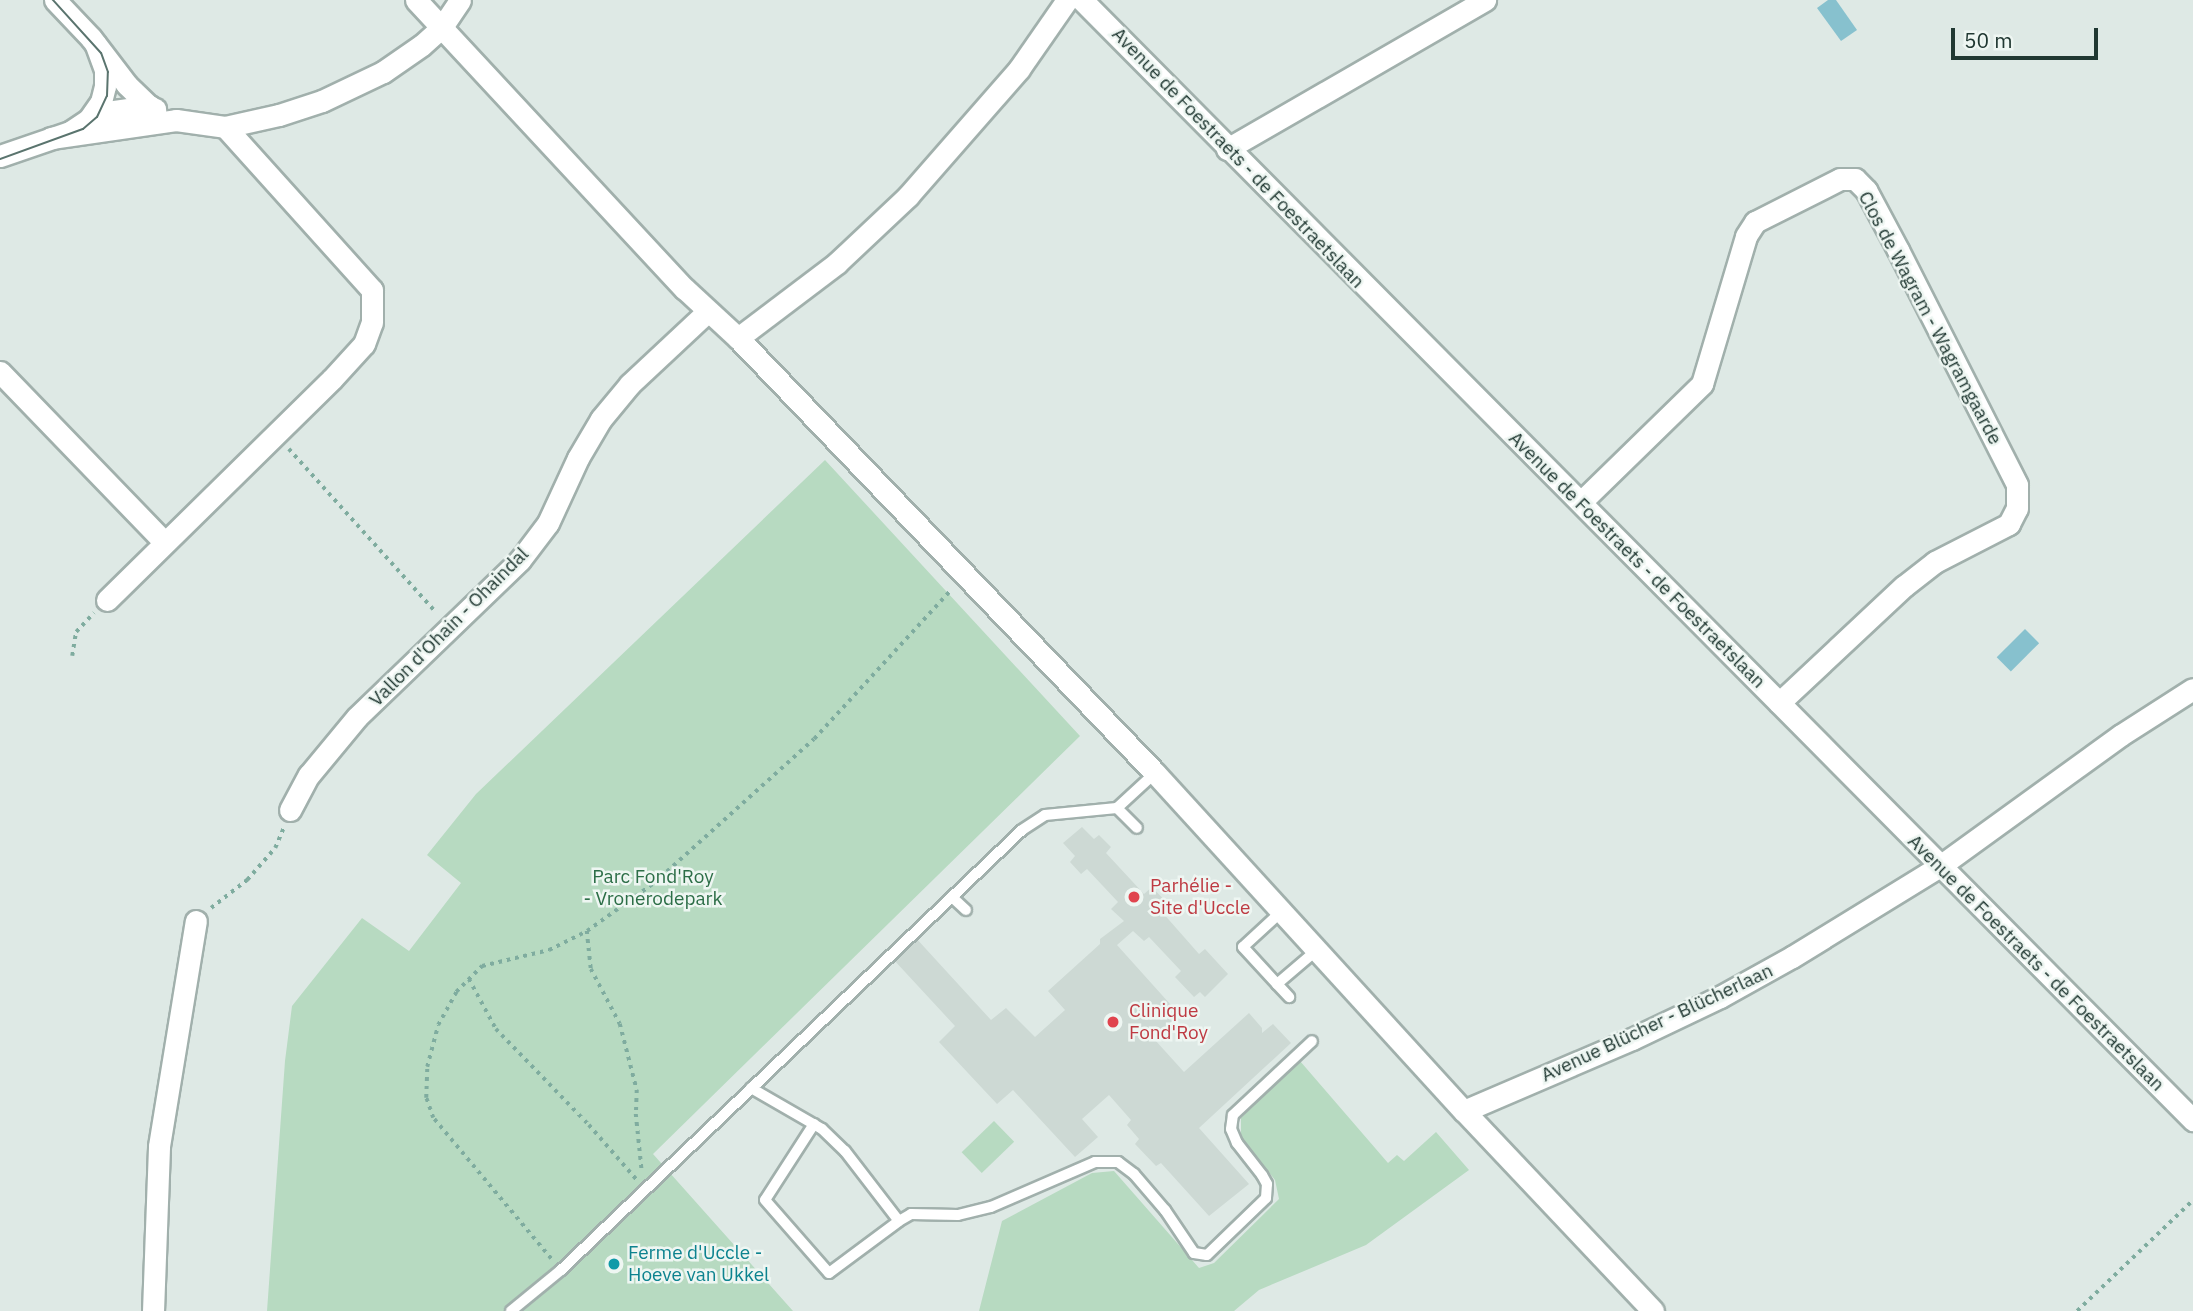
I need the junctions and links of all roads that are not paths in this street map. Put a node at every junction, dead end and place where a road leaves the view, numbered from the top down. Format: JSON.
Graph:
{"nodes":[{"id":1,"x":55,"y":0,"type":"edge"},
{"id":2,"x":416,"y":0,"type":"edge"},
{"id":3,"x":460,"y":0,"type":"edge"},
{"id":4,"x":1067,"y":0,"type":"edge"},
{"id":5,"x":1082,"y":0,"type":"edge"},
{"id":6,"x":1485,"y":0,"type":"edge"},
{"id":7,"x":442,"y":27,"type":"junction"},
{"id":8,"x":96,"y":45,"type":"junction"},
{"id":9,"x":149,"y":106,"type":"junction"},
{"id":10,"x":93,"y":114,"type":"junction"},
{"id":11,"x":176,"y":120,"type":"junction"},
{"id":12,"x":225,"y":127,"type":"junction"},
{"id":13,"x":51,"y":138,"type":"junction"},
{"id":14,"x":1227,"y":149,"type":"junction"},
{"id":15,"x":0,"y":156,"type":"edge"},
{"id":16,"x":707,"y":312,"type":"junction"},
{"id":17,"x":738,"y":338,"type":"junction"},
{"id":18,"x":0,"y":372,"type":"edge"},
{"id":19,"x":1582,"y":501,"type":"junction"},
{"id":20,"x":164,"y":542,"type":"junction"},
{"id":21,"x":105,"y":602,"type":"road end"},
{"id":22,"x":2193,"y":689,"type":"edge"},
{"id":23,"x":1779,"y":703,"type":"junction"},
{"id":24,"x":1155,"y":773,"type":"junction"},
{"id":25,"x":1117,"y":808,"type":"junction"},
{"id":26,"x":290,"y":810,"type":"road end"},
{"id":27,"x":1137,"y":828,"type":"dead end"},
{"id":28,"x":1940,"y":866,"type":"junction"},
{"id":29,"x":953,"y":897,"type":"junction"},
{"id":30,"x":965,"y":910,"type":"dead end"},
{"id":31,"x":1282,"y":911,"type":"junction"},
{"id":32,"x":196,"y":921,"type":"road end"},
{"id":33,"x":1317,"y":950,"type":"junction"},
{"id":34,"x":1277,"y":984,"type":"junction"},
{"id":35,"x":1289,"y":998,"type":"dead end"},
{"id":36,"x":1312,"y":1041,"type":"dead end"},
{"id":37,"x":751,"y":1088,"type":"junction"},
{"id":38,"x":1464,"y":1111,"type":"junction"},
{"id":39,"x":2193,"y":1120,"type":"edge"},
{"id":40,"x":814,"y":1124,"type":"junction"},
{"id":41,"x":899,"y":1221,"type":"junction"},
{"id":42,"x":153,"y":1311,"type":"edge"},
{"id":43,"x":511,"y":1311,"type":"edge"},
{"id":44,"x":1653,"y":1311,"type":"edge"}],
"edges":[{"from":1,"to":8,"type":"street"},
{"from":2,"to":7,"type":"street"},
{"from":3,"to":7,"type":"street"},
{"from":4,"to":17,"type":"street"},
{"from":5,"to":14,"type":"street","name":"Avenue de Foestraets - de Foestraetslaan"},
{"from":6,"to":14,"type":"street"},
{"from":7,"to":12,"type":"street"},
{"from":7,"to":16,"type":"street"},
{"from":8,"to":9,"type":"street"},
{"from":8,"to":10,"type":"street"},
{"from":9,"to":10,"type":"street"},
{"from":9,"to":11,"type":"street"},
{"from":10,"to":13,"type":"street"},
{"from":11,"to":12,"type":"street"},
{"from":11,"to":13,"type":"street"},
{"from":12,"to":20,"type":"street"},
{"from":13,"to":15,"type":"street"},
{"from":14,"to":19,"type":"street","name":"Avenue de Foestraets - de Foestraetslaan"},
{"from":16,"to":17,"type":"street"},
{"from":16,"to":26,"type":"street","name":"Vallon d'Ohain - Ohaindal"},
{"from":17,"to":24,"type":"street"},
{"from":18,"to":20,"type":"street"},
{"from":19,"to":23,"type":"street","name":"Avenue de Foestraets - de Foestraetslaan"},
{"from":19,"to":23,"type":"street","name":"Clos de Wagram - Wagramgaarde"},
{"from":20,"to":21,"type":"street"},
{"from":22,"to":28,"type":"street","name":"Avenue Blücher - Blücherlaan"},
{"from":23,"to":28,"type":"street","name":"Avenue de Foestraets - de Foestraetslaan"},
{"from":24,"to":25,"type":"lane"},
{"from":24,"to":31,"type":"street"},
{"from":25,"to":27,"type":"lane"},
{"from":25,"to":29,"type":"lane"},
{"from":28,"to":38,"type":"street","name":"Avenue Blücher - Blücherlaan"},
{"from":28,"to":39,"type":"street","name":"Avenue de Foestraets - de Foestraetslaan"},
{"from":29,"to":30,"type":"lane"},
{"from":29,"to":37,"type":"lane"},
{"from":31,"to":33,"type":"street"},
{"from":31,"to":34,"type":"lane"},
{"from":32,"to":42,"type":"street"},
{"from":33,"to":34,"type":"lane"},
{"from":33,"to":38,"type":"street"},
{"from":34,"to":35,"type":"lane"},
{"from":36,"to":41,"type":"lane"},
{"from":37,"to":40,"type":"lane"},
{"from":37,"to":43,"type":"lane"},
{"from":38,"to":44,"type":"street"},
{"from":40,"to":41,"type":"lane"},
{"from":40,"to":41,"type":"lane"}]}
